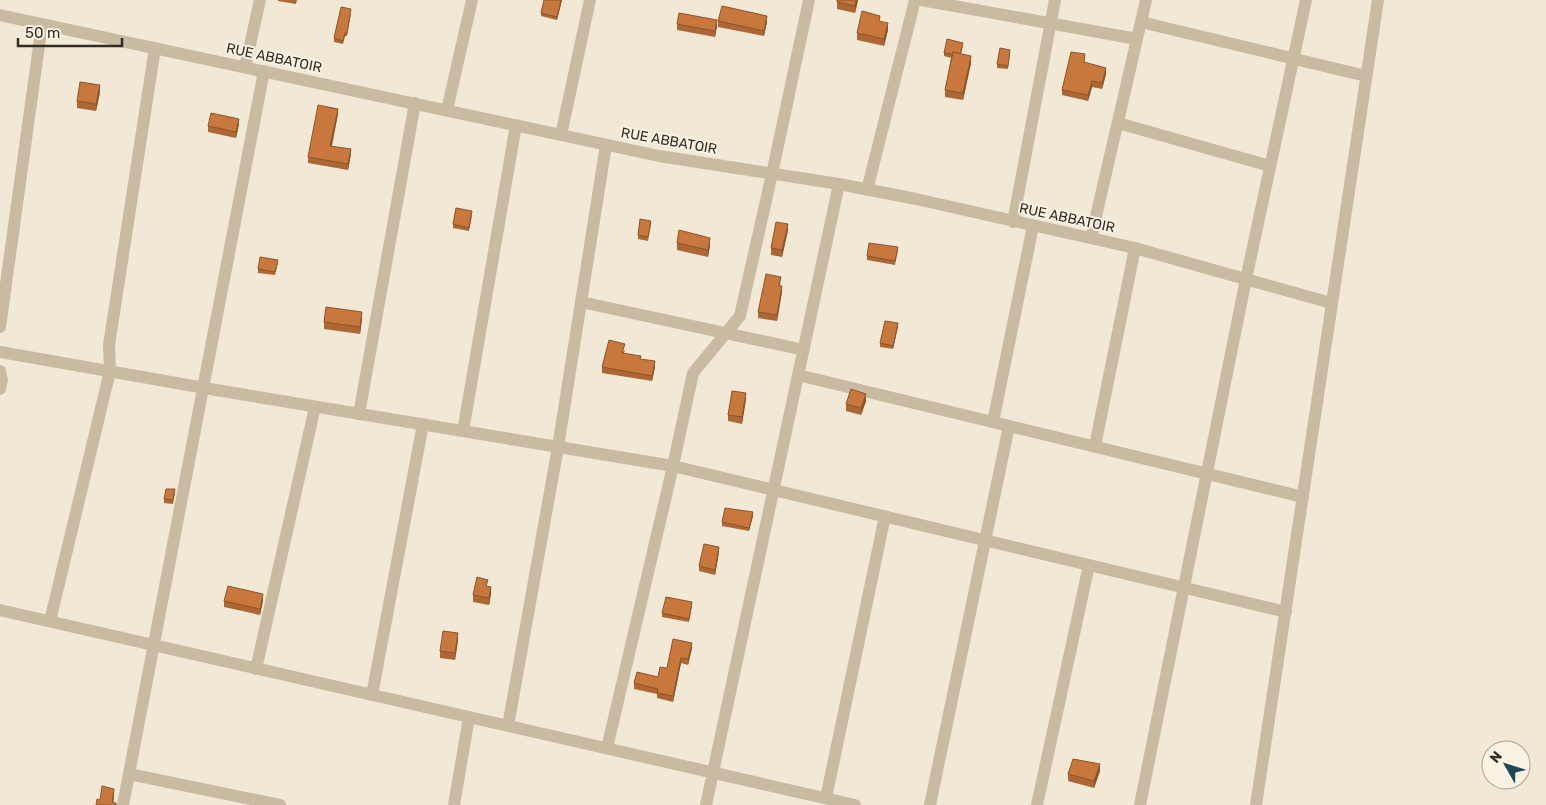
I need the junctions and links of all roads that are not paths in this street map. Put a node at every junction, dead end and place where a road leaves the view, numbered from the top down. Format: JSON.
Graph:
{"nodes":[{"id":1,"x":260,"y":0,"type":"edge"},
{"id":2,"x":472,"y":0,"type":"edge"},
{"id":3,"x":590,"y":0,"type":"edge"},
{"id":4,"x":809,"y":0,"type":"edge"},
{"id":5,"x":915,"y":0,"type":"edge"},
{"id":6,"x":921,"y":0,"type":"edge"},
{"id":7,"x":1055,"y":0,"type":"edge"},
{"id":8,"x":1146,"y":0,"type":"edge"},
{"id":9,"x":1306,"y":0,"type":"edge"},
{"id":10,"x":1378,"y":0,"type":"edge"},
{"id":11,"x":0,"y":15,"type":"edge"},
{"id":12,"x":1141,"y":22,"type":"junction"},
{"id":13,"x":1050,"y":23,"type":"junction"},
{"id":14,"x":42,"y":24,"type":"junction"},
{"id":15,"x":1137,"y":39,"type":"junction"},
{"id":16,"x":155,"y":48,"type":"junction"},
{"id":17,"x":1294,"y":58,"type":"junction"},
{"id":18,"x":245,"y":67,"type":"junction"},
{"id":19,"x":264,"y":71,"type":"junction"},
{"id":20,"x":1366,"y":76,"type":"junction"},
{"id":21,"x":415,"y":103,"type":"junction"},
{"id":22,"x":447,"y":110,"type":"junction"},
{"id":23,"x":1118,"y":123,"type":"junction"},
{"id":24,"x":516,"y":125,"type":"junction"},
{"id":25,"x":561,"y":135,"type":"junction"},
{"id":26,"x":606,"y":145,"type":"junction"},
{"id":27,"x":1270,"y":166,"type":"junction"},
{"id":28,"x":772,"y":174,"type":"junction"},
{"id":29,"x":839,"y":184,"type":"junction"},
{"id":30,"x":867,"y":190,"type":"junction"},
{"id":31,"x":1013,"y":222,"type":"junction"},
{"id":32,"x":1033,"y":226,"type":"junction"},
{"id":33,"x":1092,"y":238,"type":"junction"},
{"id":34,"x":1135,"y":248,"type":"junction"},
{"id":35,"x":1246,"y":279,"type":"junction"},
{"id":36,"x":581,"y":302,"type":"junction"},
{"id":37,"x":1331,"y":303,"type":"junction"},
{"id":38,"x":0,"y":327,"type":"edge"},
{"id":39,"x":726,"y":333,"type":"junction"},
{"id":40,"x":804,"y":350,"type":"junction"},
{"id":41,"x":0,"y":352,"type":"edge"},
{"id":42,"x":0,"y":371,"type":"edge"},
{"id":43,"x":110,"y":371,"type":"junction"},
{"id":44,"x":798,"y":375,"type":"junction"},
{"id":45,"x":203,"y":388,"type":"junction"},
{"id":46,"x":0,"y":389,"type":"edge"},
{"id":47,"x":315,"y":407,"type":"junction"},
{"id":48,"x":359,"y":414,"type":"junction"},
{"id":49,"x":993,"y":422,"type":"junction"},
{"id":50,"x":423,"y":424,"type":"junction"},
{"id":51,"x":1009,"y":426,"type":"junction"},
{"id":52,"x":462,"y":431,"type":"junction"},
{"id":53,"x":1095,"y":446,"type":"junction"},
{"id":54,"x":558,"y":447,"type":"junction"},
{"id":55,"x":673,"y":466,"type":"junction"},
{"id":56,"x":1207,"y":474,"type":"junction"},
{"id":57,"x":774,"y":490,"type":"junction"},
{"id":58,"x":1303,"y":497,"type":"junction"},
{"id":59,"x":885,"y":516,"type":"junction"},
{"id":60,"x":985,"y":540,"type":"junction"},
{"id":61,"x":1089,"y":565,"type":"junction"},
{"id":62,"x":1184,"y":588,"type":"junction"},
{"id":63,"x":0,"y":610,"type":"edge"},
{"id":64,"x":1286,"y":612,"type":"junction"},
{"id":65,"x":50,"y":621,"type":"junction"},
{"id":66,"x":154,"y":645,"type":"junction"},
{"id":67,"x":256,"y":669,"type":"junction"},
{"id":68,"x":372,"y":695,"type":"junction"},
{"id":69,"x":469,"y":717,"type":"junction"},
{"id":70,"x":508,"y":726,"type":"junction"},
{"id":71,"x":607,"y":748,"type":"junction"},
{"id":72,"x":713,"y":773,"type":"junction"},
{"id":73,"x":129,"y":774,"type":"junction"},
{"id":74,"x":826,"y":798,"type":"junction"},
{"id":75,"x":123,"y":805,"type":"edge"},
{"id":76,"x":280,"y":805,"type":"edge"},
{"id":77,"x":454,"y":805,"type":"edge"},
{"id":78,"x":706,"y":805,"type":"edge"},
{"id":79,"x":855,"y":805,"type":"edge"},
{"id":80,"x":930,"y":805,"type":"edge"},
{"id":81,"x":1038,"y":805,"type":"edge"},
{"id":82,"x":1140,"y":805,"type":"edge"},
{"id":83,"x":1256,"y":805,"type":"edge"}],
"edges":[{"from":1,"to":18,"type":"street"},
{"from":2,"to":22,"type":"street"},
{"from":3,"to":25,"type":"street"},
{"from":4,"to":28,"type":"street"},
{"from":5,"to":30,"type":"street"},
{"from":6,"to":13,"type":"street"},
{"from":7,"to":13,"type":"street"},
{"from":8,"to":12,"type":"street"},
{"from":9,"to":17,"type":"street"},
{"from":10,"to":20,"type":"street"},
{"from":11,"to":14,"type":"street","name":"RUE ABBATOIR"},
{"from":12,"to":15,"type":"street"},
{"from":12,"to":17,"type":"street"},
{"from":13,"to":15,"type":"street"},
{"from":13,"to":31,"type":"street"},
{"from":14,"to":16,"type":"street","name":"RUE ABBATOIR"},
{"from":14,"to":38,"type":"street"},
{"from":15,"to":23,"type":"street"},
{"from":16,"to":18,"type":"street","name":"RUE ABBATOIR"},
{"from":16,"to":43,"type":"street"},
{"from":17,"to":20,"type":"street"},
{"from":17,"to":27,"type":"street"},
{"from":18,"to":19,"type":"street","name":"RUE ABBATOIR"},
{"from":19,"to":21,"type":"street","name":"RUE ABBATOIR"},
{"from":19,"to":45,"type":"street"},
{"from":20,"to":37,"type":"street"},
{"from":21,"to":22,"type":"street","name":"RUE ABBATOIR"},
{"from":21,"to":48,"type":"street"},
{"from":22,"to":24,"type":"street","name":"RUE ABBATOIR"},
{"from":23,"to":27,"type":"street"},
{"from":23,"to":33,"type":"street"},
{"from":24,"to":25,"type":"street","name":"RUE ABBATOIR"},
{"from":24,"to":52,"type":"street"},
{"from":25,"to":26,"type":"street","name":"RUE ABBATOIR"},
{"from":26,"to":28,"type":"street","name":"RUE ABBATOIR"},
{"from":26,"to":36,"type":"street"},
{"from":27,"to":35,"type":"street"},
{"from":28,"to":29,"type":"street","name":"RUE ABBATOIR"},
{"from":28,"to":39,"type":"street"},
{"from":29,"to":30,"type":"street","name":"RUE ABBATOIR"},
{"from":29,"to":40,"type":"street"},
{"from":30,"to":31,"type":"street","name":"RUE ABBATOIR"},
{"from":31,"to":32,"type":"street","name":"RUE ABBATOIR"},
{"from":32,"to":33,"type":"street","name":"RUE ABBATOIR"},
{"from":32,"to":49,"type":"street"},
{"from":33,"to":34,"type":"street","name":"RUE ABBATOIR"},
{"from":34,"to":35,"type":"street","name":"RUE ABBATOIR"},
{"from":34,"to":53,"type":"street"},
{"from":35,"to":37,"type":"street","name":"RUE ABBATOIR"},
{"from":35,"to":56,"type":"street"},
{"from":36,"to":39,"type":"street"},
{"from":36,"to":54,"type":"street"},
{"from":37,"to":58,"type":"street"},
{"from":39,"to":40,"type":"street"},
{"from":39,"to":55,"type":"street"},
{"from":40,"to":44,"type":"street"},
{"from":41,"to":43,"type":"street"},
{"from":42,"to":46,"type":"street"},
{"from":43,"to":45,"type":"street"},
{"from":43,"to":65,"type":"street"},
{"from":44,"to":49,"type":"street"},
{"from":44,"to":57,"type":"street"},
{"from":45,"to":47,"type":"street"},
{"from":45,"to":66,"type":"street"},
{"from":47,"to":48,"type":"street"},
{"from":47,"to":67,"type":"street"},
{"from":48,"to":50,"type":"street"},
{"from":49,"to":51,"type":"street"},
{"from":50,"to":52,"type":"street"},
{"from":50,"to":68,"type":"street"},
{"from":51,"to":53,"type":"street"},
{"from":51,"to":60,"type":"street"},
{"from":52,"to":54,"type":"street"},
{"from":53,"to":56,"type":"street"},
{"from":54,"to":55,"type":"street"},
{"from":54,"to":70,"type":"street"},
{"from":55,"to":57,"type":"street"},
{"from":55,"to":71,"type":"street"},
{"from":56,"to":58,"type":"street"},
{"from":56,"to":62,"type":"street"},
{"from":57,"to":59,"type":"street"},
{"from":57,"to":72,"type":"street"},
{"from":58,"to":64,"type":"street"},
{"from":59,"to":60,"type":"street"},
{"from":59,"to":74,"type":"street"},
{"from":60,"to":61,"type":"street"},
{"from":60,"to":80,"type":"street"},
{"from":61,"to":62,"type":"street"},
{"from":61,"to":81,"type":"street"},
{"from":62,"to":64,"type":"street"},
{"from":62,"to":82,"type":"street"},
{"from":63,"to":65,"type":"street"},
{"from":64,"to":83,"type":"street"},
{"from":65,"to":66,"type":"street"},
{"from":66,"to":67,"type":"street"},
{"from":66,"to":73,"type":"street"},
{"from":67,"to":68,"type":"street"},
{"from":68,"to":69,"type":"street"},
{"from":69,"to":70,"type":"street"},
{"from":69,"to":77,"type":"street"},
{"from":70,"to":71,"type":"street"},
{"from":71,"to":72,"type":"street"},
{"from":72,"to":74,"type":"street"},
{"from":72,"to":78,"type":"street"},
{"from":73,"to":75,"type":"street"},
{"from":73,"to":76,"type":"street"},
{"from":74,"to":79,"type":"street"}]}
